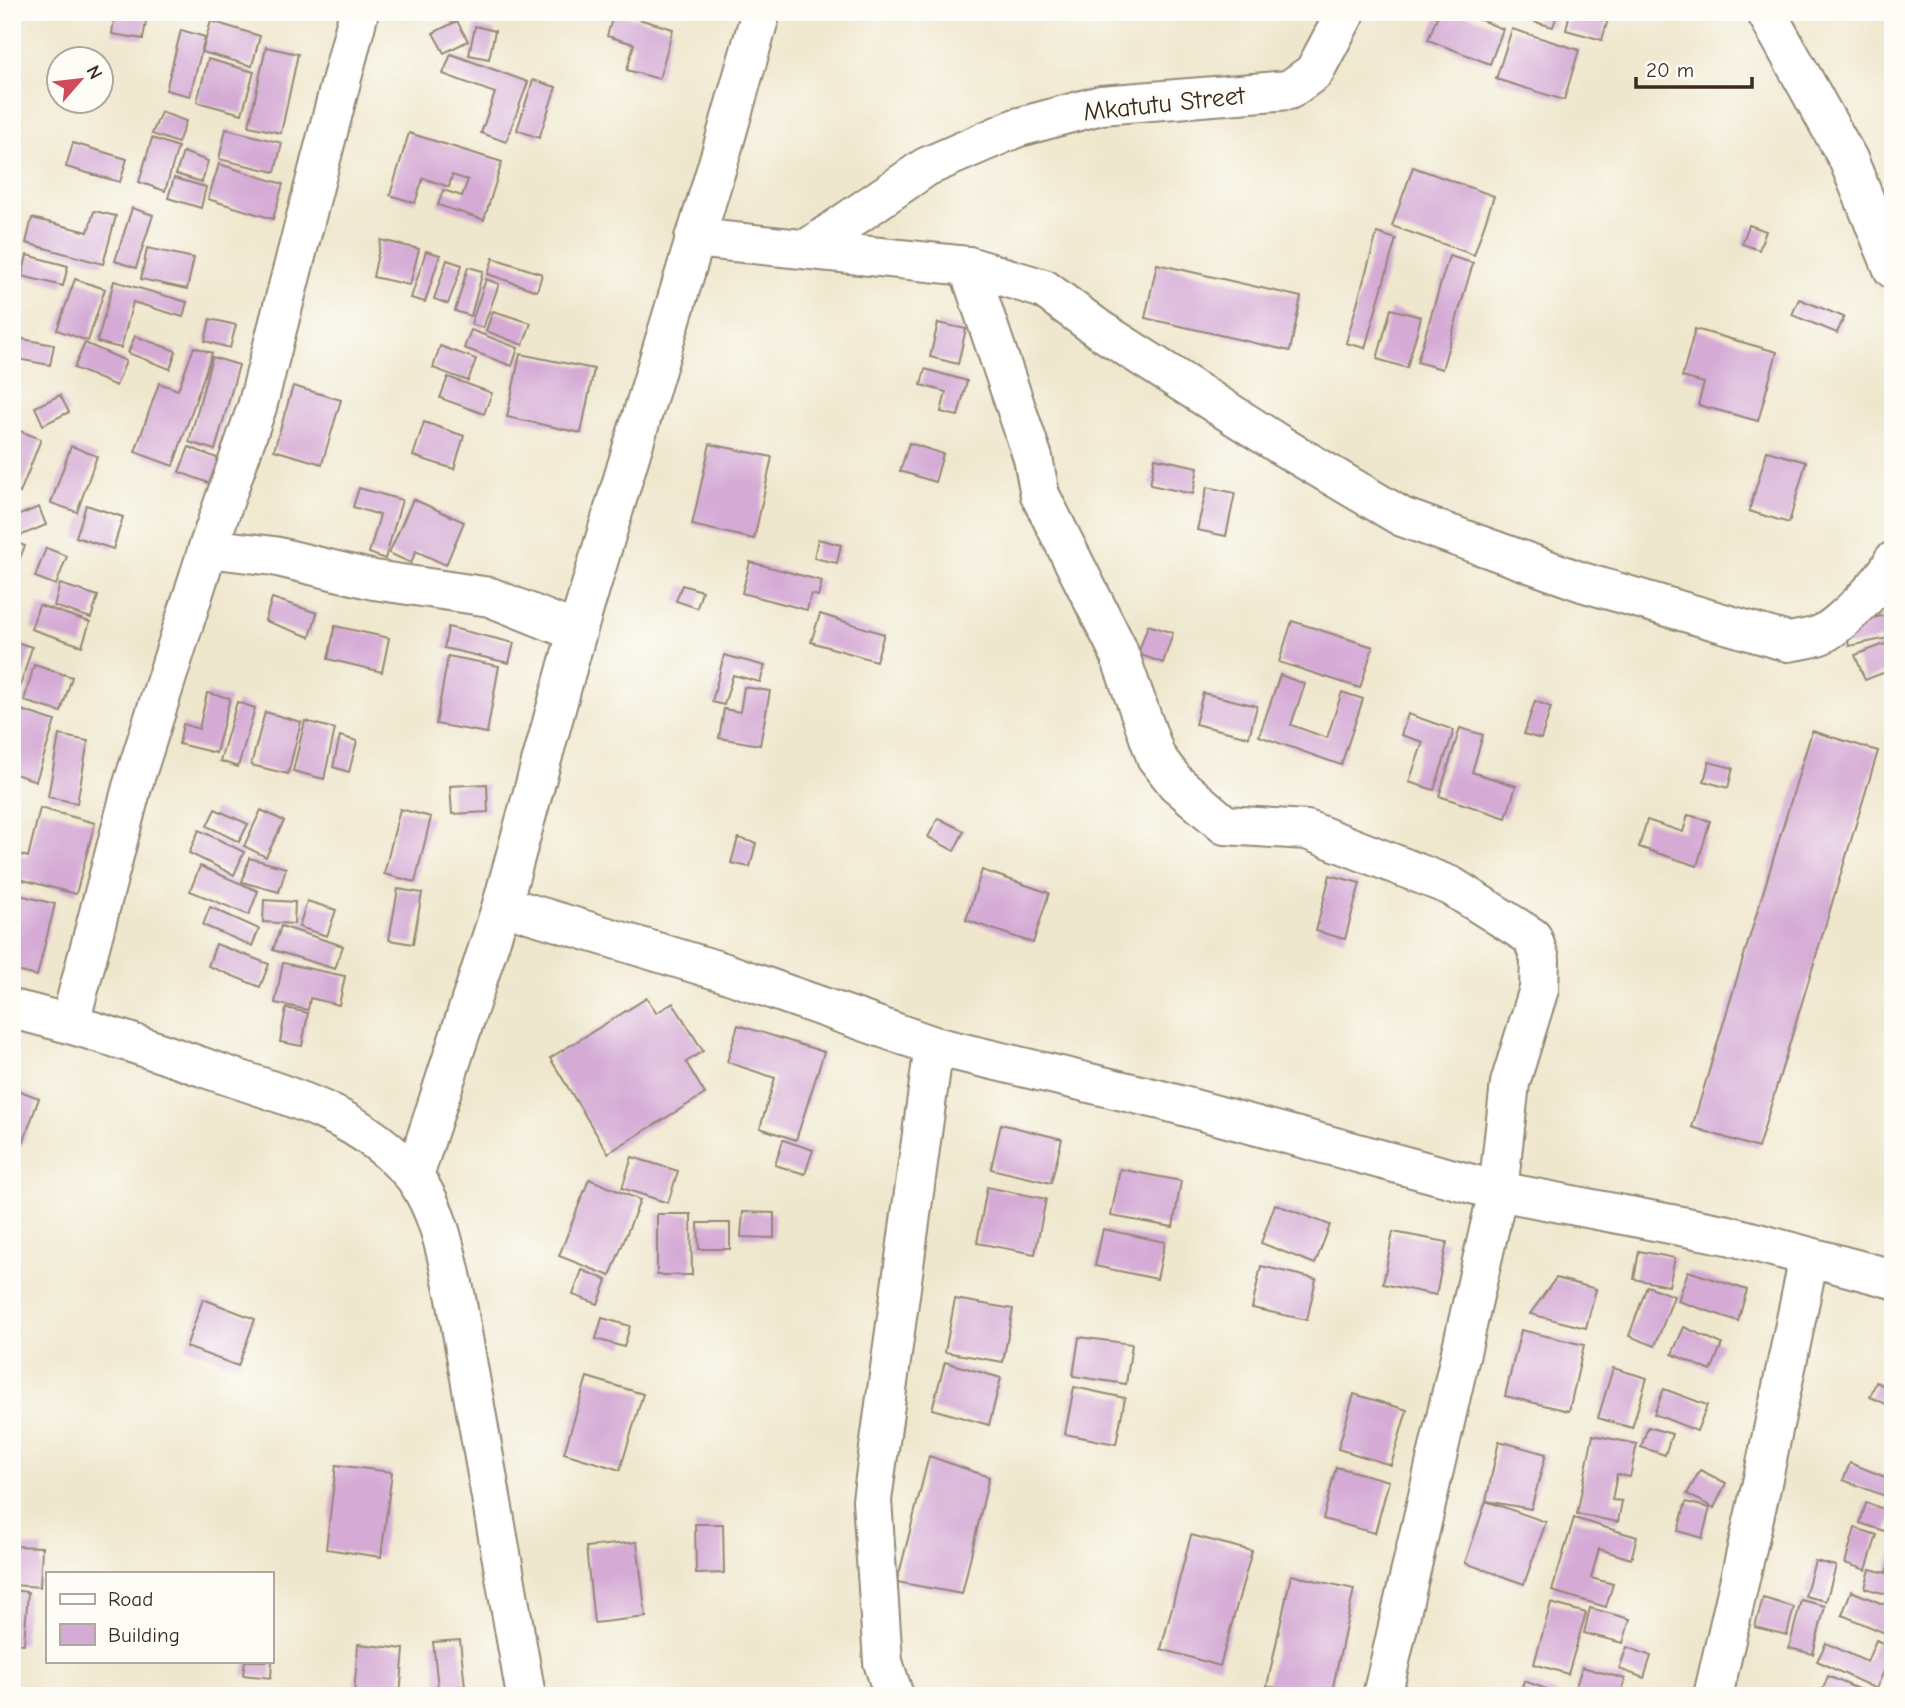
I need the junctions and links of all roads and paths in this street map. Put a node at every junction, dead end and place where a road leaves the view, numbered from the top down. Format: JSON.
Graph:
{"nodes":[{"id":1,"x":359,"y":12,"type":"edge"},
{"id":2,"x":761,"y":12,"type":"edge"},
{"id":3,"x":1346,"y":12,"type":"edge"},
{"id":4,"x":1766,"y":12,"type":"edge"},
{"id":5,"x":694,"y":238,"type":"junction"},
{"id":6,"x":807,"y":249,"type":"junction"},
{"id":7,"x":968,"y":266,"type":"junction"},
{"id":8,"x":1893,"y":269,"type":"edge"},
{"id":9,"x":208,"y":548,"type":"junction"},
{"id":10,"x":1893,"y":561,"type":"edge"},
{"id":11,"x":577,"y":632,"type":"junction"},
{"id":12,"x":502,"y":905,"type":"junction"},
{"id":13,"x":12,"y":1009,"type":"edge"},
{"id":14,"x":70,"y":1023,"type":"junction"},
{"id":15,"x":934,"y":1046,"type":"junction"},
{"id":16,"x":414,"y":1175,"type":"junction"},
{"id":17,"x":1497,"y":1191,"type":"junction"},
{"id":18,"x":1809,"y":1257,"type":"junction"},
{"id":19,"x":1893,"y":1279,"type":"edge"},
{"id":20,"x":526,"y":1696,"type":"edge"},
{"id":21,"x":894,"y":1696,"type":"edge"},
{"id":22,"x":1382,"y":1696,"type":"edge"},
{"id":23,"x":1713,"y":1696,"type":"edge"}],
"edges":[{"from":1,"to":9,"type":"street"},
{"from":2,"to":5,"type":"street"},
{"from":3,"to":6,"type":"street","name":"Mkatutu Street"},
{"from":4,"to":8,"type":"street"},
{"from":5,"to":6,"type":"street"},
{"from":5,"to":11,"type":"street"},
{"from":6,"to":7,"type":"street"},
{"from":7,"to":10,"type":"street"},
{"from":7,"to":17,"type":"street"},
{"from":9,"to":11,"type":"street"},
{"from":9,"to":14,"type":"street"},
{"from":11,"to":12,"type":"street"},
{"from":12,"to":15,"type":"street"},
{"from":12,"to":16,"type":"street"},
{"from":13,"to":14,"type":"street"},
{"from":14,"to":16,"type":"street"},
{"from":15,"to":17,"type":"street"},
{"from":15,"to":21,"type":"street"},
{"from":16,"to":20,"type":"street"},
{"from":17,"to":18,"type":"street"},
{"from":17,"to":22,"type":"street"},
{"from":18,"to":19,"type":"street"},
{"from":18,"to":23,"type":"street"}]}
